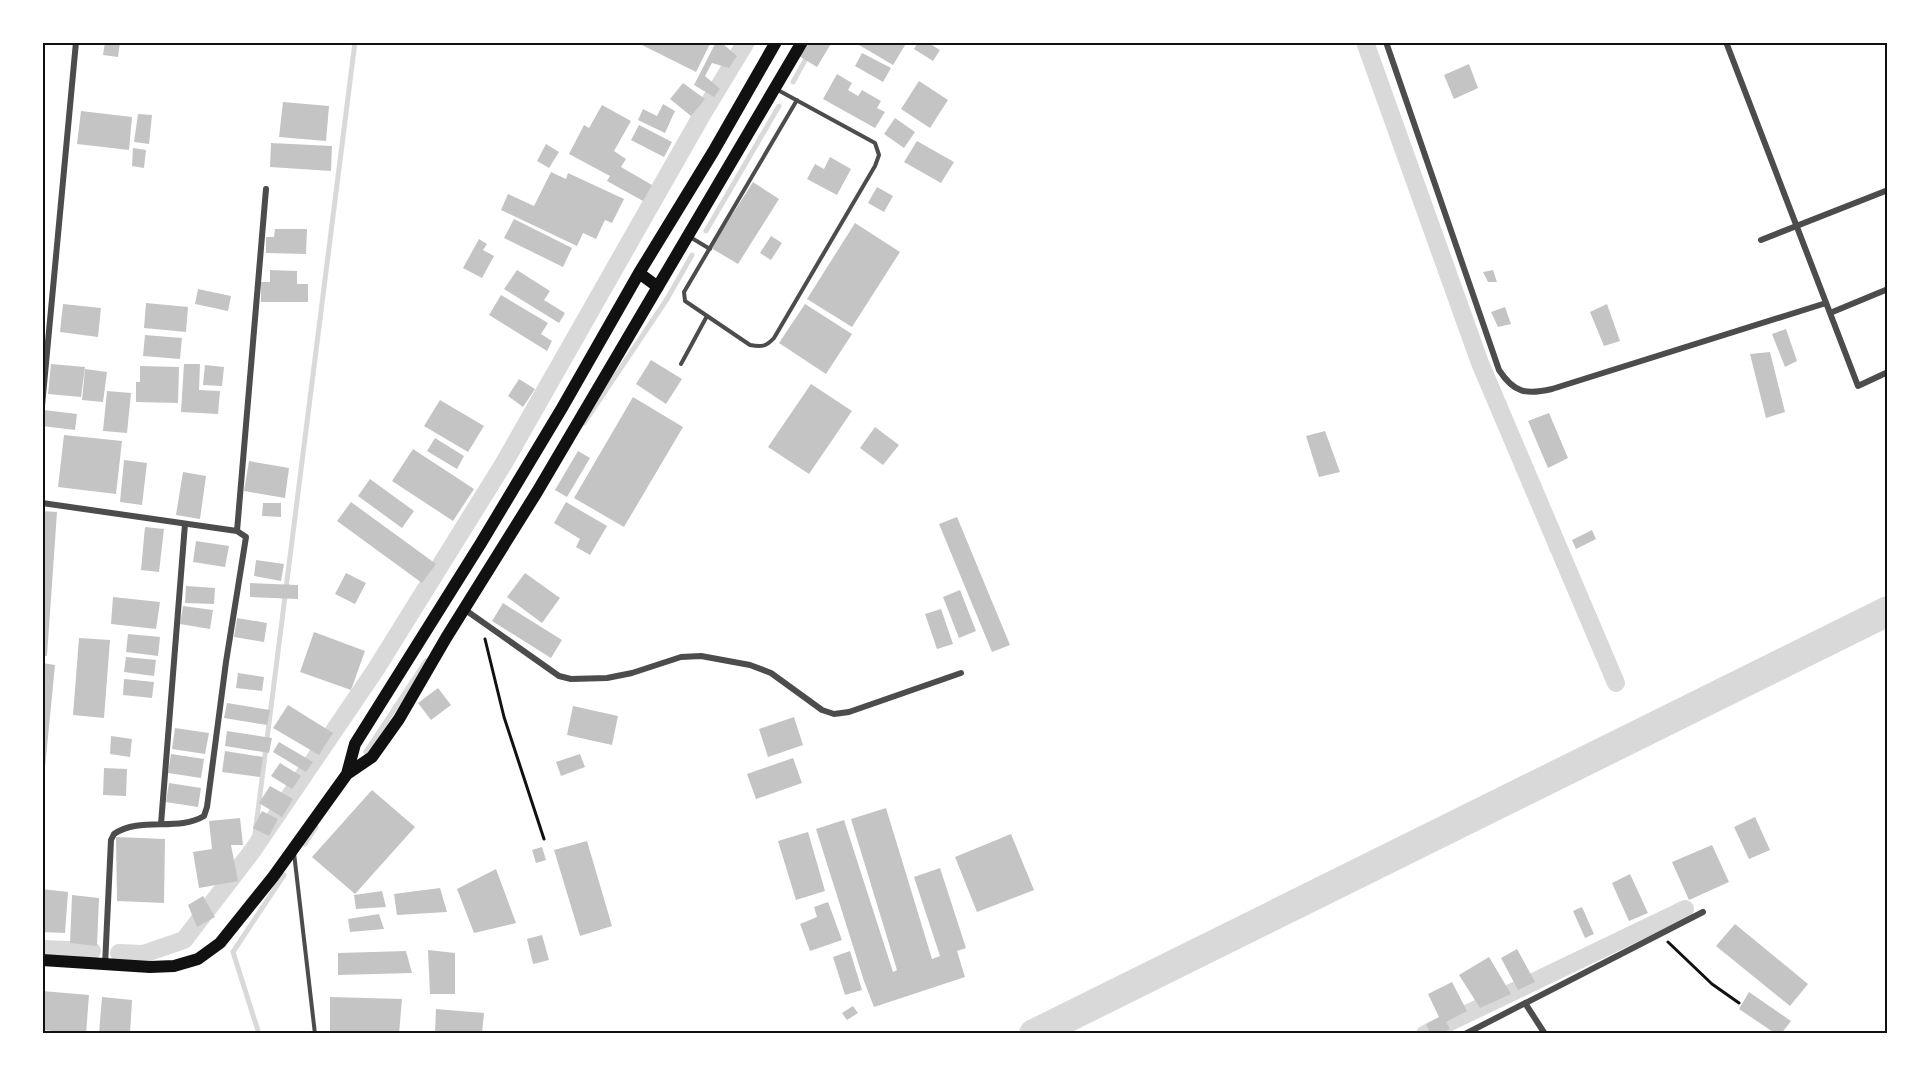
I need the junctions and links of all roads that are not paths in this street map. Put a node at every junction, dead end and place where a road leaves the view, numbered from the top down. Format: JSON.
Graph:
{"nodes":[{"id":1,"x":76,"y":42,"type":"edge"},
{"id":2,"x":776,"y":42,"type":"edge"},
{"id":3,"x":802,"y":42,"type":"edge"},
{"id":4,"x":1386,"y":42,"type":"edge"},
{"id":5,"x":1726,"y":42,"type":"edge"},
{"id":6,"x":775,"y":88,"type":"junction"},
{"id":7,"x":797,"y":100,"type":"junction"},
{"id":8,"x":266,"y":189,"type":"dead end"},
{"id":9,"x":1888,"y":190,"type":"edge"},
{"id":10,"x":1796,"y":226,"type":"junction"},
{"id":11,"x":688,"y":236,"type":"junction"},
{"id":12,"x":1761,"y":240,"type":"dead end"},
{"id":13,"x":710,"y":249,"type":"junction"},
{"id":14,"x":639,"y":273,"type":"junction"},
{"id":15,"x":658,"y":287,"type":"junction"},
{"id":16,"x":1888,"y":289,"type":"edge"},
{"id":17,"x":1826,"y":303,"type":"junction"},
{"id":18,"x":1830,"y":313,"type":"junction"},
{"id":19,"x":707,"y":316,"type":"junction"},
{"id":20,"x":681,"y":364,"type":"dead end"},
{"id":21,"x":1888,"y":372,"type":"edge"},
{"id":22,"x":42,"y":406,"type":"edge"},
{"id":23,"x":42,"y":503,"type":"edge"},
{"id":24,"x":184,"y":524,"type":"junction"},
{"id":25,"x":237,"y":531,"type":"junction"},
{"id":26,"x":464,"y":609,"type":"junction"},
{"id":27,"x":961,"y":673,"type":"dead end"},
{"id":28,"x":347,"y":774,"type":"junction"},
{"id":29,"x":161,"y":824,"type":"junction"},
{"id":30,"x":293,"y":848,"type":"junction"},
{"id":31,"x":1703,"y":912,"type":"dead end"},
{"id":32,"x":42,"y":960,"type":"edge"},
{"id":33,"x":105,"y":965,"type":"junction"},
{"id":34,"x":1526,"y":1003,"type":"junction"},
{"id":35,"x":315,"y":1034,"type":"edge"},
{"id":36,"x":1465,"y":1034,"type":"edge"},
{"id":37,"x":1545,"y":1034,"type":"edge"}],
"edges":[{"from":1,"to":22,"type":"street"},
{"from":2,"to":14,"type":"highway"},
{"from":3,"to":6,"type":"highway"},
{"from":4,"to":17,"type":"street"},
{"from":5,"to":10,"type":"street"},
{"from":6,"to":7,"type":"lane"},
{"from":6,"to":11,"type":"highway"},
{"from":7,"to":13,"type":"lane"},
{"from":7,"to":19,"type":"lane"},
{"from":8,"to":25,"type":"street"},
{"from":9,"to":10,"type":"street"},
{"from":10,"to":12,"type":"street"},
{"from":10,"to":17,"type":"street"},
{"from":11,"to":13,"type":"lane"},
{"from":11,"to":15,"type":"highway"},
{"from":13,"to":19,"type":"lane"},
{"from":14,"to":15,"type":"highway"},
{"from":14,"to":28,"type":"highway"},
{"from":15,"to":26,"type":"highway"},
{"from":16,"to":18,"type":"street"},
{"from":17,"to":18,"type":"street"},
{"from":18,"to":21,"type":"street"},
{"from":19,"to":20,"type":"lane"},
{"from":23,"to":24,"type":"street"},
{"from":24,"to":25,"type":"street"},
{"from":24,"to":29,"type":"street"},
{"from":25,"to":29,"type":"street"},
{"from":26,"to":27,"type":"street"},
{"from":26,"to":28,"type":"highway"},
{"from":28,"to":30,"type":"highway"},
{"from":29,"to":33,"type":"street"},
{"from":30,"to":33,"type":"highway"},
{"from":30,"to":35,"type":"lane"},
{"from":31,"to":34,"type":"street"},
{"from":32,"to":33,"type":"highway"},
{"from":34,"to":36,"type":"street"},
{"from":34,"to":37,"type":"street"}]}
